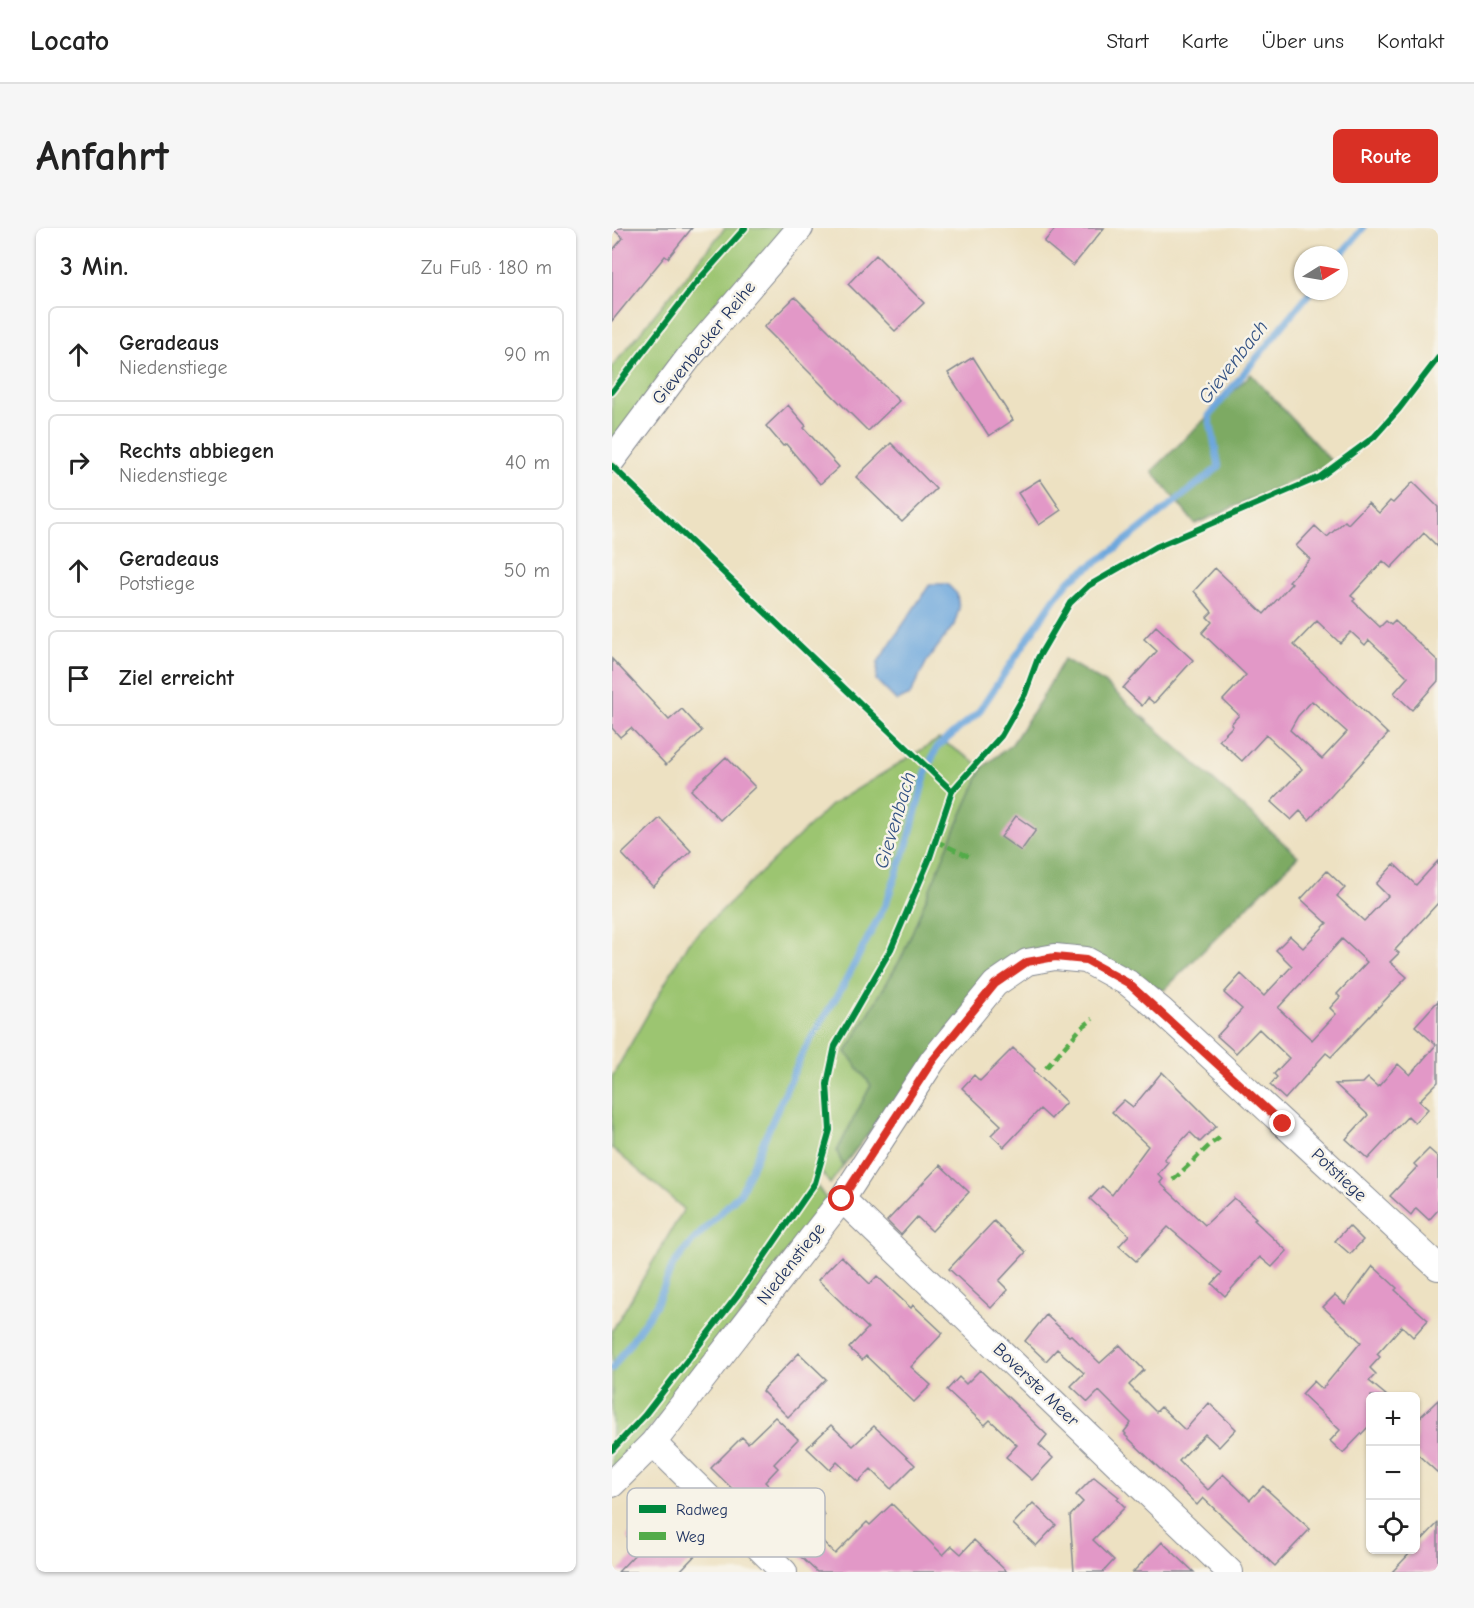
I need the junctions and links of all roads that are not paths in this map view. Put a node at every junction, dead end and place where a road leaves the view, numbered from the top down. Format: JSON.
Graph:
{"nodes":[{"id":1,"x":800,"y":228,"type":"edge"},
{"id":2,"x":612,"y":460,"type":"edge"},
{"id":3,"x":1161,"y":1011,"type":"joint"},
{"id":4,"x":842,"y":1199,"type":"junction"},
{"id":5,"x":1438,"y":1267,"type":"edge"},
{"id":6,"x":653,"y":1443,"type":"junction"},
{"id":7,"x":612,"y":1484,"type":"edge"},
{"id":8,"x":699,"y":1488,"type":"edge"},
{"id":9,"x":769,"y":1557,"type":"edge"},
{"id":10,"x":784,"y":1572,"type":"edge"},
{"id":11,"x":1230,"y":1572,"type":"edge"}],
"edges":[{"from":1,"to":2,"type":"street","name":"Gievenbecker Reihe"},
{"from":3,"to":4,"type":"street","name":"Niedenstiege"},
{"from":3,"to":5,"type":"street","name":"Potstiege"},
{"from":4,"to":6,"type":"street","name":"Niedenstiege"},
{"from":4,"to":11,"type":"street","name":"Boverste Meer"},
{"from":6,"to":7,"type":"street","name":"Niedenstiege"},
{"from":6,"to":8,"type":"street"},
{"from":9,"to":10,"type":"street"}]}
